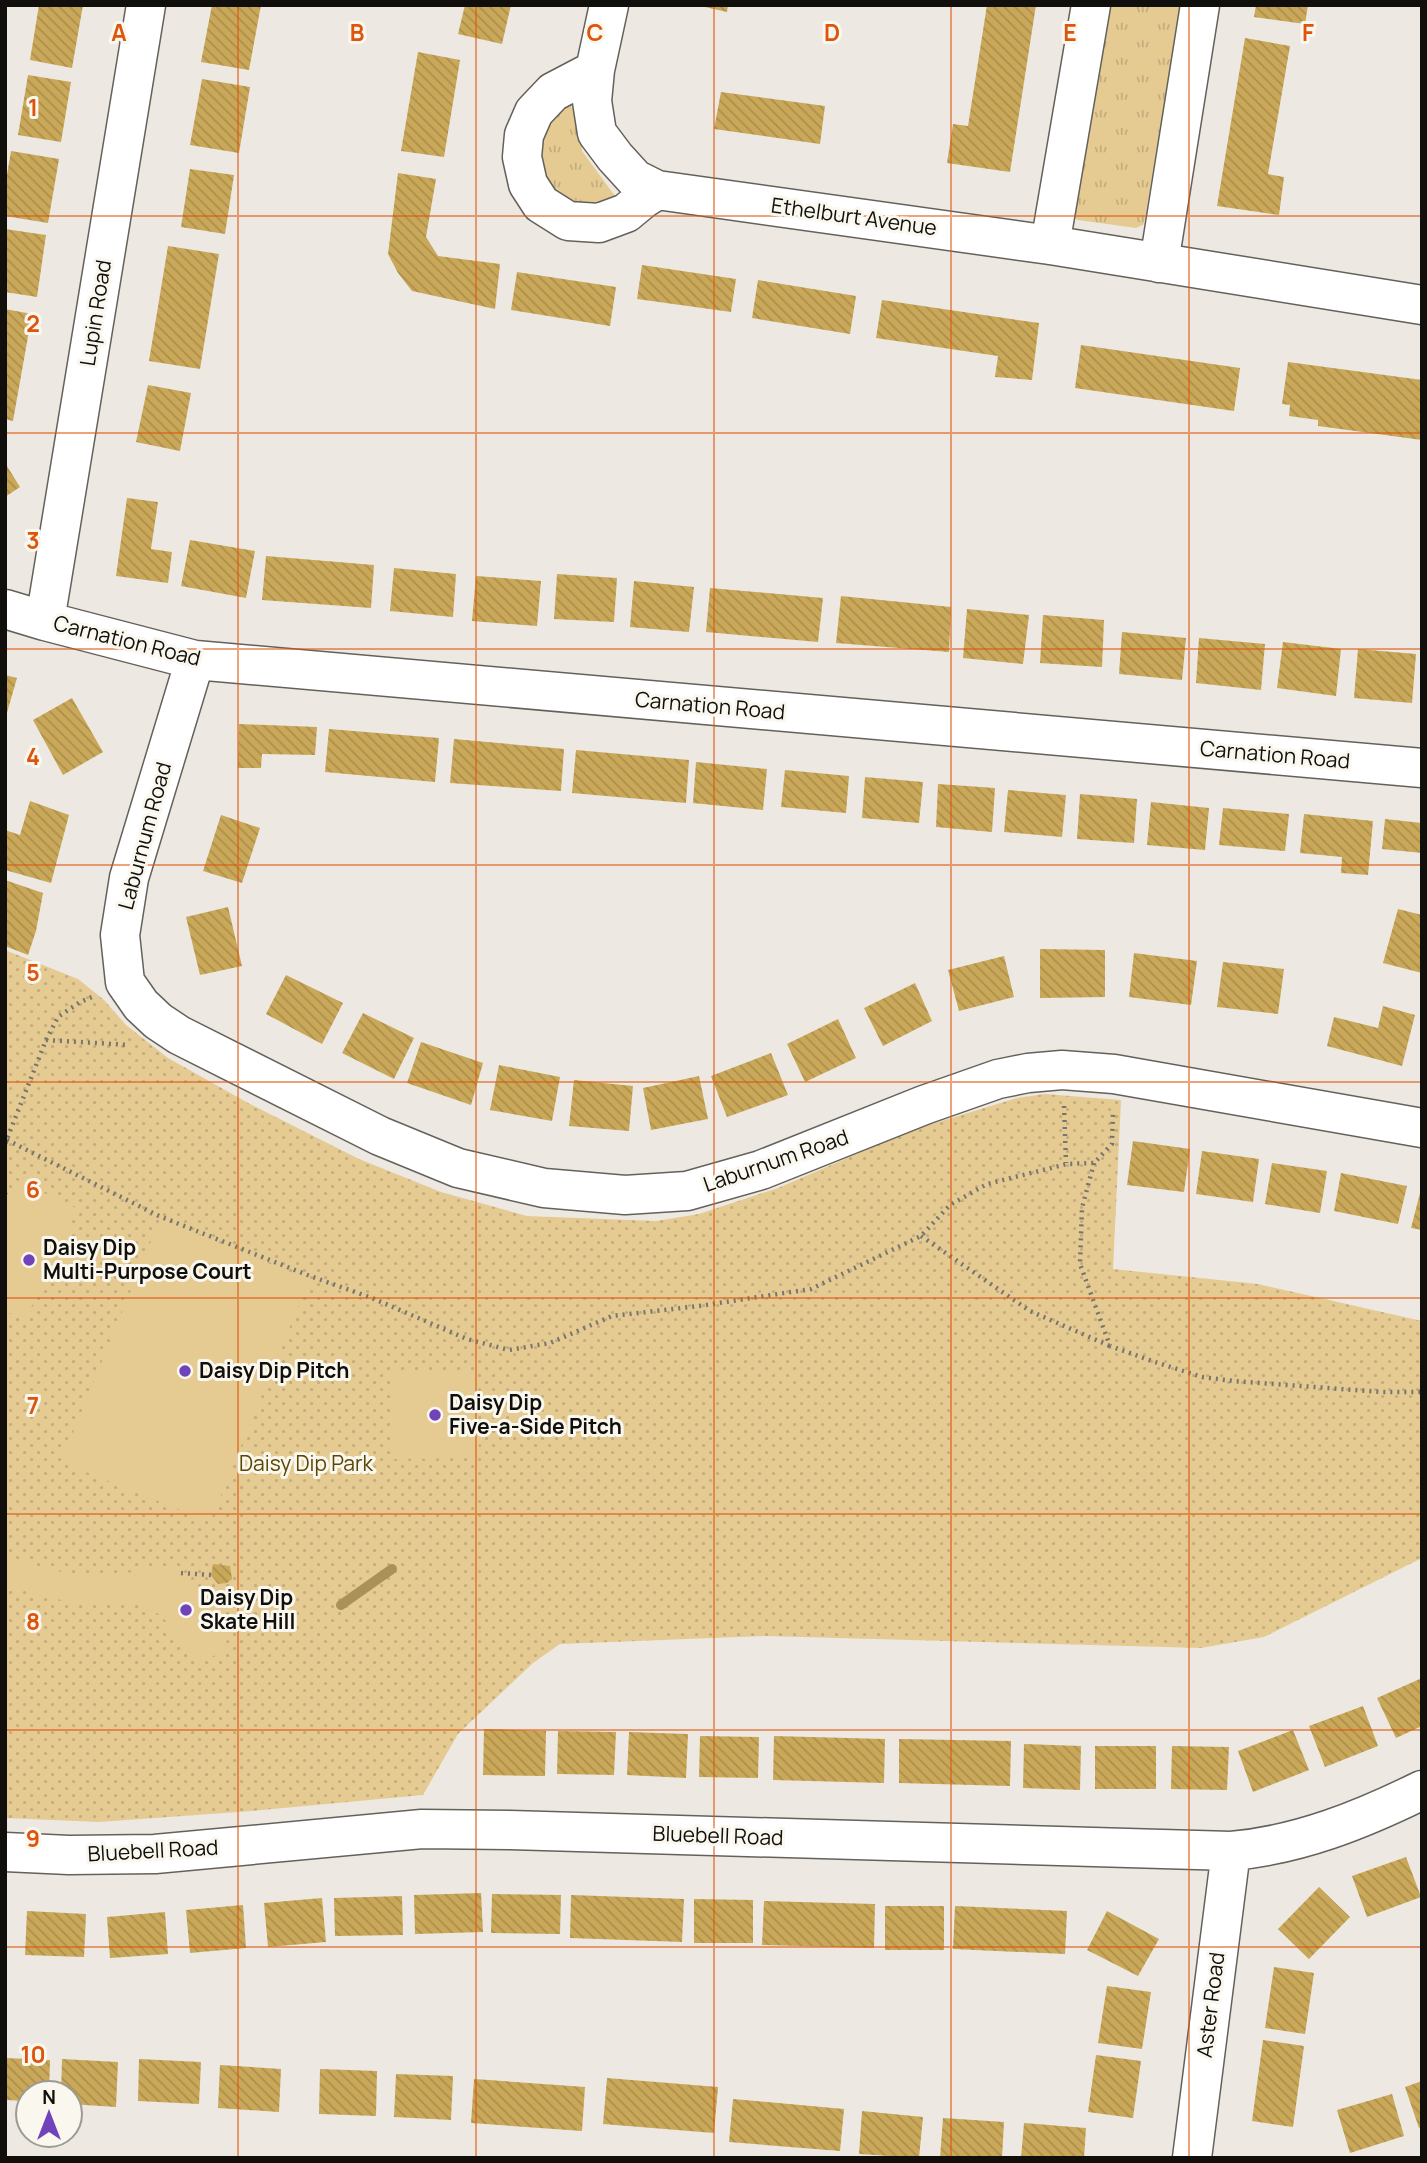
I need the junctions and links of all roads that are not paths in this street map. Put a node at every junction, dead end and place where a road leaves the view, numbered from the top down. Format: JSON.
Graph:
{"nodes":[{"id":1,"x":146,"y":5,"type":"edge"},
{"id":2,"x":609,"y":5,"type":"edge"},
{"id":3,"x":1090,"y":5,"type":"edge"},
{"id":4,"x":1200,"y":5,"type":"edge"},
{"id":5,"x":595,"y":70,"type":"junction"},
{"id":6,"x":657,"y":190,"type":"junction"},
{"id":7,"x":1050,"y":244,"type":"junction"},
{"id":8,"x":1158,"y":263,"type":"junction"},
{"id":9,"x":1422,"y":305,"type":"edge"},
{"id":10,"x":5,"y":609,"type":"edge"},
{"id":11,"x":45,"y":621,"type":"junction"},
{"id":12,"x":195,"y":660,"type":"junction"},
{"id":13,"x":1422,"y":768,"type":"edge"},
{"id":14,"x":1422,"y":1128,"type":"edge"},
{"id":15,"x":1422,"y":1790,"type":"edge"},
{"id":16,"x":1231,"y":1851,"type":"junction"},
{"id":17,"x":5,"y":1853,"type":"edge"},
{"id":18,"x":1192,"y":2158,"type":"edge"}],
"edges":[{"from":1,"to":11,"type":"street","name":"Lupin Road"},
{"from":2,"to":5,"type":"street","name":"Ethelburt Avenue"},
{"from":3,"to":7,"type":"street"},
{"from":4,"to":8,"type":"street"},
{"from":5,"to":6,"type":"street","name":"Ethelburt Avenue"},
{"from":5,"to":6,"type":"street"},
{"from":6,"to":7,"type":"street","name":"Ethelburt Avenue"},
{"from":7,"to":8,"type":"street","name":"Ethelburt Avenue"},
{"from":8,"to":9,"type":"street","name":"Ethelburt Avenue"},
{"from":10,"to":11,"type":"street","name":"Carnation Road"},
{"from":11,"to":12,"type":"street","name":"Carnation Road"},
{"from":12,"to":13,"type":"street","name":"Carnation Road"},
{"from":12,"to":14,"type":"street","name":"Laburnum Road"},
{"from":15,"to":16,"type":"street","name":"Bluebell Road"},
{"from":16,"to":17,"type":"street","name":"Bluebell Road"},
{"from":16,"to":18,"type":"street","name":"Aster Road"}]}
